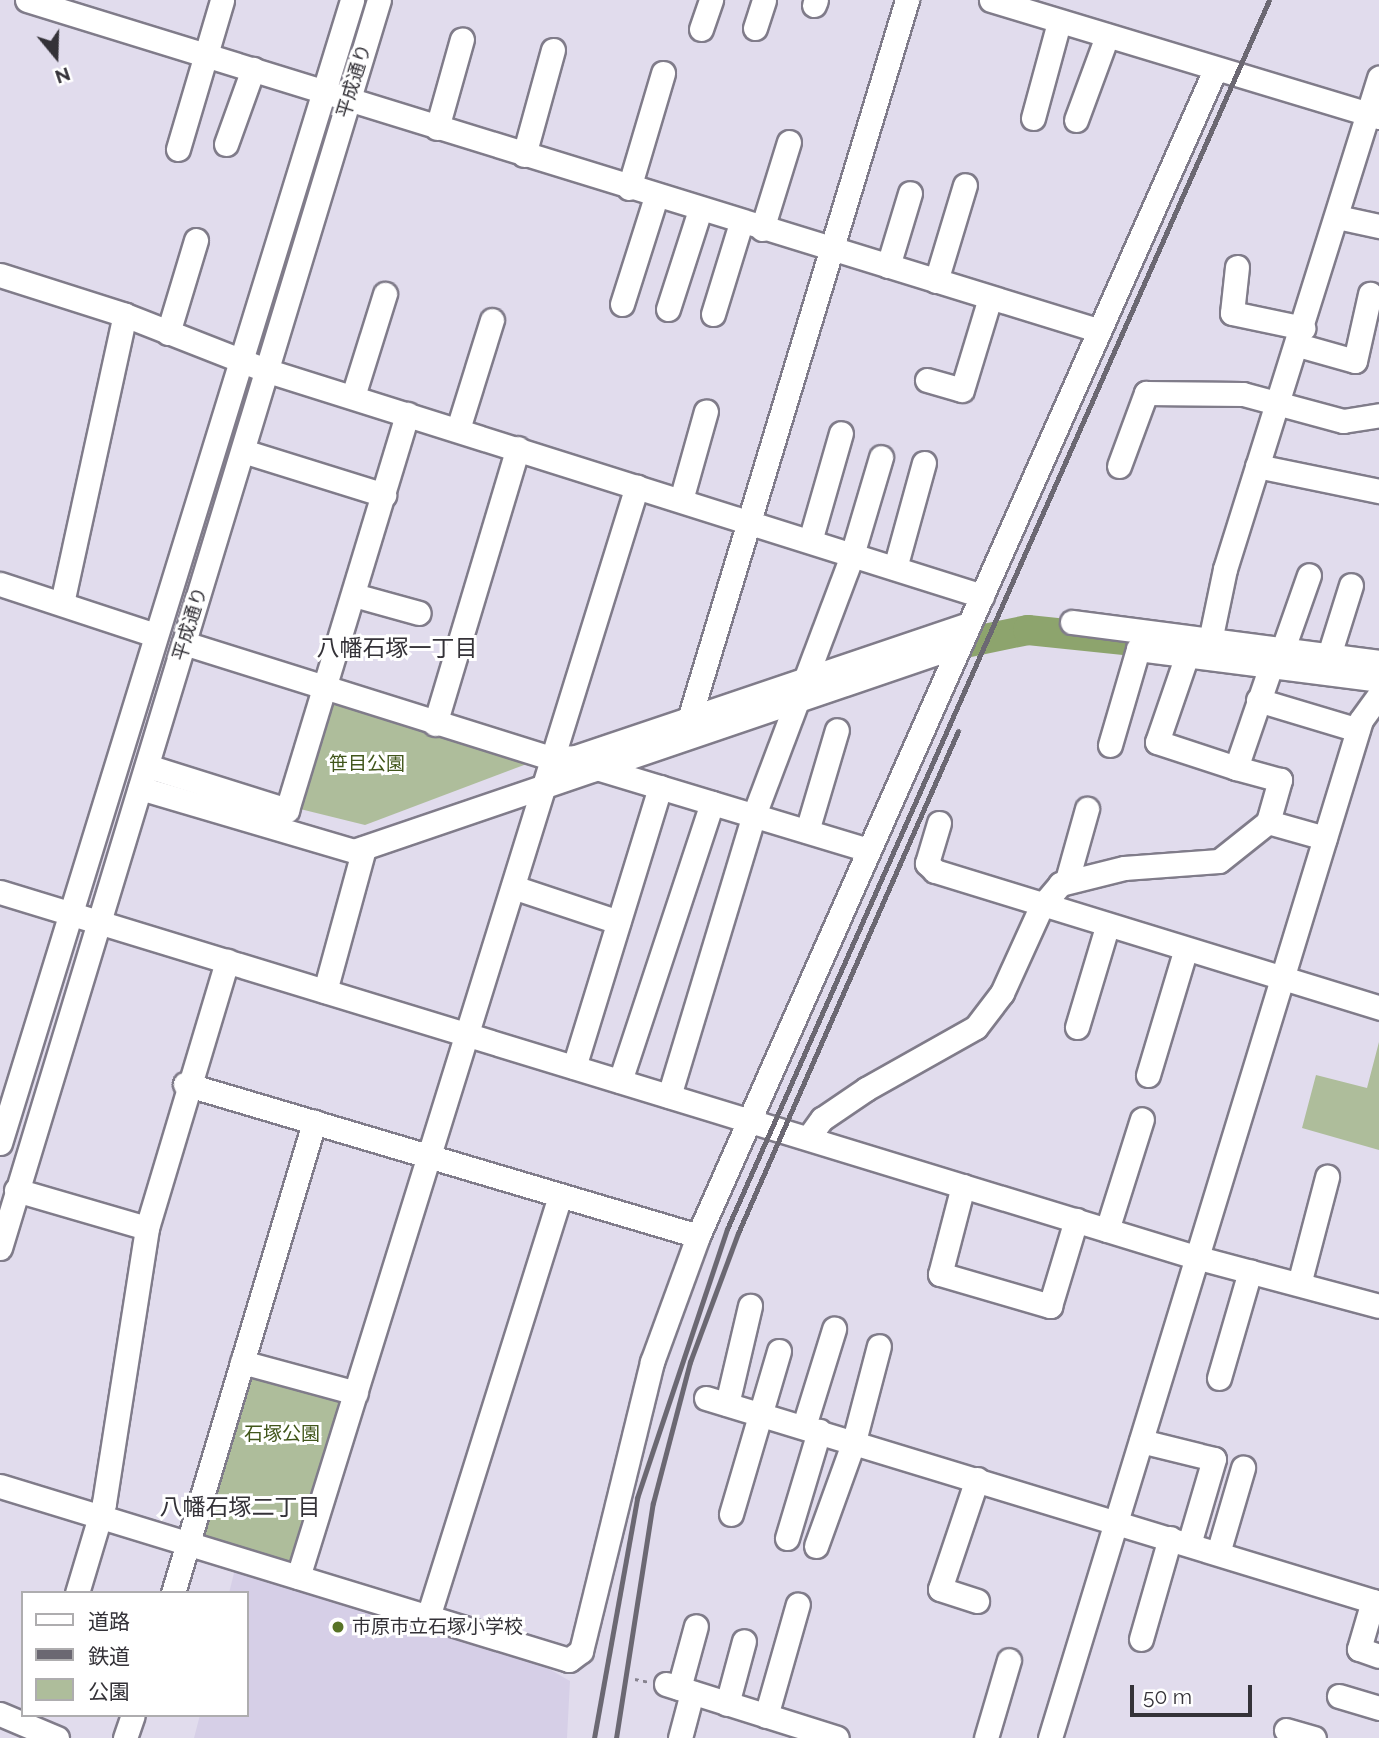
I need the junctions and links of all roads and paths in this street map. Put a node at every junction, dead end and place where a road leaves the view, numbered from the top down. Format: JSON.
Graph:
{"nodes":[{"id":1,"x":27,"y":0,"type":"edge"},
{"id":2,"x":222,"y":0,"type":"edge"},
{"id":3,"x":352,"y":0,"type":"edge"},
{"id":4,"x":379,"y":0,"type":"edge"},
{"id":5,"x":711,"y":0,"type":"edge"},
{"id":6,"x":764,"y":0,"type":"edge"},
{"id":7,"x":907,"y":0,"type":"edge"},
{"id":8,"x":991,"y":0,"type":"edge"},
{"id":9,"x":1059,"y":22,"type":"junction"},
{"id":10,"x":755,"y":28,"type":"dead end"},
{"id":11,"x":701,"y":29,"type":"dead end"},
{"id":12,"x":1107,"y":36,"type":"junction"},
{"id":13,"x":462,"y":38,"type":"dead end"},
{"id":14,"x":553,"y":50,"type":"dead end"},
{"id":15,"x":205,"y":54,"type":"junction"},
{"id":16,"x":253,"y":69,"type":"junction"},
{"id":17,"x":1215,"y":70,"type":"junction"},
{"id":18,"x":663,"y":73,"type":"dead end"},
{"id":19,"x":1379,"y":78,"type":"edge"},
{"id":20,"x":323,"y":91,"type":"junction"},
{"id":21,"x":349,"y":100,"type":"junction"},
{"id":22,"x":1374,"y":115,"type":"edge"},
{"id":23,"x":1033,"y":118,"type":"dead end"},
{"id":24,"x":1076,"y":120,"type":"dead end"},
{"id":25,"x":437,"y":128,"type":"junction"},
{"id":26,"x":789,"y":142,"type":"dead end"},
{"id":27,"x":226,"y":144,"type":"dead end"},
{"id":28,"x":178,"y":149,"type":"dead end"},
{"id":29,"x":524,"y":155,"type":"junction"},
{"id":30,"x":965,"y":184,"type":"dead end"},
{"id":31,"x":629,"y":188,"type":"junction"},
{"id":32,"x":910,"y":193,"type":"dead end"},
{"id":33,"x":656,"y":197,"type":"junction"},
{"id":34,"x":700,"y":211,"type":"junction"},
{"id":35,"x":1337,"y":217,"type":"junction"},
{"id":36,"x":752,"y":226,"type":"junction"},
{"id":37,"x":1379,"y":226,"type":"edge"},
{"id":38,"x":196,"y":240,"type":"dead end"},
{"id":39,"x":832,"y":250,"type":"junction"},
{"id":40,"x":888,"y":267,"type":"junction"},
{"id":41,"x":1237,"y":267,"type":"dead end"},
{"id":42,"x":0,"y":275,"type":"edge"},
{"id":43,"x":936,"y":281,"type":"junction"},
{"id":44,"x":385,"y":294,"type":"dead end"},
{"id":45,"x":1370,"y":294,"type":"dead end"},
{"id":46,"x":990,"y":298,"type":"junction"},
{"id":47,"x":622,"y":304,"type":"dead end"},
{"id":48,"x":668,"y":309,"type":"dead end"},
{"id":49,"x":713,"y":314,"type":"dead end"},
{"id":50,"x":125,"y":315,"type":"junction"},
{"id":51,"x":492,"y":320,"type":"dead end"},
{"id":52,"x":1097,"y":330,"type":"junction"},
{"id":53,"x":168,"y":333,"type":"junction"},
{"id":54,"x":1300,"y":337,"type":"junction"},
{"id":55,"x":240,"y":361,"type":"junction"},
{"id":56,"x":265,"y":370,"type":"junction"},
{"id":57,"x":927,"y":380,"type":"dead end"},
{"id":58,"x":353,"y":396,"type":"junction"},
{"id":59,"x":1281,"y":400,"type":"junction"},
{"id":60,"x":706,"y":411,"type":"dead end"},
{"id":61,"x":407,"y":414,"type":"junction"},
{"id":62,"x":1379,"y":415,"type":"edge"},
{"id":63,"x":458,"y":429,"type":"junction"},
{"id":64,"x":841,"y":433,"type":"dead end"},
{"id":65,"x":518,"y":447,"type":"junction"},
{"id":66,"x":243,"y":451,"type":"junction"},
{"id":67,"x":881,"y":457,"type":"dead end"},
{"id":68,"x":924,"y":463,"type":"dead end"},
{"id":69,"x":1119,"y":466,"type":"dead end"},
{"id":70,"x":1257,"y":466,"type":"junction"},
{"id":71,"x":637,"y":486,"type":"junction"},
{"id":72,"x":1379,"y":491,"type":"edge"},
{"id":73,"x":384,"y":495,"type":"junction"},
{"id":74,"x":681,"y":500,"type":"junction"},
{"id":75,"x":748,"y":521,"type":"junction"},
{"id":76,"x":810,"y":541,"type":"junction"},
{"id":77,"x":852,"y":555,"type":"junction"},
{"id":78,"x":895,"y":568,"type":"junction"},
{"id":79,"x":1309,"y":575,"type":"dead end"},
{"id":80,"x":0,"y":584,"type":"edge"},
{"id":81,"x":1351,"y":585,"type":"dead end"},
{"id":82,"x":354,"y":595,"type":"junction"},
{"id":83,"x":982,"y":596,"type":"junction"},
{"id":84,"x":62,"y":603,"type":"junction"},
{"id":85,"x":419,"y":613,"type":"dead end"},
{"id":86,"x":1072,"y":622,"type":"dead end"},
{"id":87,"x":969,"y":624,"type":"junction"},
{"id":88,"x":155,"y":635,"type":"junction"},
{"id":89,"x":1210,"y":636,"type":"junction"},
{"id":90,"x":184,"y":643,"type":"junction"},
{"id":91,"x":957,"y":646,"type":"junction"},
{"id":92,"x":1284,"y":646,"type":"junction"},
{"id":93,"x":1330,"y":652,"type":"junction"},
{"id":94,"x":1187,"y":655,"type":"junction"},
{"id":95,"x":1379,"y":662,"type":"edge"},
{"id":96,"x":1271,"y":666,"type":"junction"},
{"id":97,"x":806,"y":677,"type":"junction"},
{"id":98,"x":1379,"y":680,"type":"edge"},
{"id":99,"x":327,"y":689,"type":"junction"},
{"id":100,"x":1258,"y":700,"type":"junction"},
{"id":101,"x":795,"y":702,"type":"junction"},
{"id":102,"x":1375,"y":704,"type":"edge"},
{"id":103,"x":690,"y":716,"type":"junction"},
{"id":104,"x":435,"y":724,"type":"junction"},
{"id":105,"x":836,"y":730,"type":"dead end"},
{"id":106,"x":1358,"y":730,"type":"junction"},
{"id":107,"x":1110,"y":745,"type":"dead end"},
{"id":108,"x":552,"y":758,"type":"junction"},
{"id":109,"x":147,"y":766,"type":"junction"},
{"id":110,"x":1236,"y":768,"type":"junction"},
{"id":111,"x":600,"y":769,"type":"junction"},
{"id":112,"x":544,"y":786,"type":"junction"},
{"id":113,"x":660,"y":787,"type":"junction"},
{"id":114,"x":140,"y":788,"type":"junction"},
{"id":115,"x":712,"y":803,"type":"junction"},
{"id":116,"x":1087,"y":809,"type":"dead end"},
{"id":117,"x":754,"y":815,"type":"junction"},
{"id":118,"x":1268,"y":822,"type":"junction"},
{"id":119,"x":939,"y":823,"type":"dead end"},
{"id":120,"x":807,"y":831,"type":"junction"},
{"id":121,"x":1325,"y":838,"type":"junction"},
{"id":122,"x":364,"y":848,"type":"junction"},
{"id":123,"x":869,"y":850,"type":"junction"},
{"id":124,"x":1067,"y":880,"type":"junction"},
{"id":125,"x":513,"y":887,"type":"junction"},
{"id":126,"x":0,"y":892,"type":"edge"},
{"id":127,"x":1041,"y":906,"type":"junction"},
{"id":128,"x":69,"y":913,"type":"junction"},
{"id":129,"x":97,"y":922,"type":"junction"},
{"id":130,"x":618,"y":922,"type":"junction"},
{"id":131,"x":1107,"y":927,"type":"junction"},
{"id":132,"x":1185,"y":952,"type":"junction"},
{"id":133,"x":227,"y":961,"type":"junction"},
{"id":134,"x":1282,"y":982,"type":"junction"},
{"id":135,"x":325,"y":991,"type":"junction"},
{"id":136,"x":1379,"y":1008,"type":"edge"},
{"id":137,"x":1077,"y":1027,"type":"dead end"},
{"id":138,"x":470,"y":1035,"type":"junction"},
{"id":139,"x":573,"y":1067,"type":"junction"},
{"id":140,"x":1148,"y":1075,"type":"dead end"},
{"id":141,"x":620,"y":1081,"type":"junction"},
{"id":142,"x":186,"y":1084,"type":"junction"},
{"id":143,"x":669,"y":1096,"type":"junction"},
{"id":144,"x":1142,"y":1119,"type":"dead end"},
{"id":145,"x":750,"y":1121,"type":"junction"},
{"id":146,"x":314,"y":1122,"type":"junction"},
{"id":147,"x":808,"y":1138,"type":"junction"},
{"id":148,"x":0,"y":1143,"type":"edge"},
{"id":149,"x":429,"y":1156,"type":"junction"},
{"id":150,"x":1328,"y":1177,"type":"dead end"},
{"id":151,"x":963,"y":1186,"type":"junction"},
{"id":152,"x":16,"y":1190,"type":"junction"},
{"id":153,"x":560,"y":1195,"type":"junction"},
{"id":154,"x":1076,"y":1220,"type":"junction"},
{"id":155,"x":147,"y":1228,"type":"junction"},
{"id":156,"x":1107,"y":1230,"type":"junction"},
{"id":157,"x":698,"y":1236,"type":"junction"},
{"id":158,"x":0,"y":1248,"type":"edge"},
{"id":159,"x":1199,"y":1258,"type":"junction"},
{"id":160,"x":1250,"y":1271,"type":"junction"},
{"id":161,"x":1299,"y":1284,"type":"junction"},
{"id":162,"x":750,"y":1306,"type":"dead end"},
{"id":163,"x":1379,"y":1306,"type":"edge"},
{"id":164,"x":834,"y":1329,"type":"dead end"},
{"id":165,"x":879,"y":1346,"type":"dead end"},
{"id":166,"x":779,"y":1351,"type":"dead end"},
{"id":167,"x":242,"y":1362,"type":"junction"},
{"id":168,"x":1219,"y":1378,"type":"dead end"},
{"id":169,"x":356,"y":1393,"type":"junction"},
{"id":170,"x":763,"y":1414,"type":"junction"},
{"id":171,"x":812,"y":1428,"type":"junction"},
{"id":172,"x":1140,"y":1440,"type":"junction"},
{"id":173,"x":854,"y":1441,"type":"junction"},
{"id":174,"x":1242,"y":1468,"type":"dead end"},
{"id":175,"x":977,"y":1479,"type":"junction"},
{"id":176,"x":0,"y":1486,"type":"edge"},
{"id":177,"x":730,"y":1514,"type":"dead end"},
{"id":178,"x":99,"y":1517,"type":"junction"},
{"id":179,"x":1115,"y":1521,"type":"junction"},
{"id":180,"x":788,"y":1538,"type":"dead end"},
{"id":181,"x":1179,"y":1541,"type":"junction"},
{"id":182,"x":189,"y":1544,"type":"junction"},
{"id":183,"x":816,"y":1546,"type":"dead end"},
{"id":184,"x":1218,"y":1553,"type":"junction"},
{"id":185,"x":298,"y":1577,"type":"junction"},
{"id":186,"x":78,"y":1591,"type":"edge"},
{"id":187,"x":174,"y":1591,"type":"edge"},
{"id":188,"x":977,"y":1601,"type":"dead end"},
{"id":189,"x":1376,"y":1602,"type":"edge"},
{"id":190,"x":798,"y":1604,"type":"dead end"},
{"id":191,"x":428,"y":1617,"type":"junction"},
{"id":192,"x":696,"y":1626,"type":"dead end"},
{"id":193,"x":1141,"y":1639,"type":"dead end"},
{"id":194,"x":744,"y":1641,"type":"dead end"},
{"id":195,"x":1379,"y":1656,"type":"edge"},
{"id":196,"x":1009,"y":1660,"type":"dead end"},
{"id":197,"x":679,"y":1688,"type":"junction"},
{"id":198,"x":1339,"y":1696,"type":"dead end"},
{"id":199,"x":727,"y":1704,"type":"junction"},
{"id":200,"x":1379,"y":1708,"type":"edge"},
{"id":201,"x":0,"y":1714,"type":"edge"},
{"id":202,"x":766,"y":1716,"type":"junction"},
{"id":203,"x":131,"y":1717,"type":"edge"},
{"id":204,"x":45,"y":1728,"type":"edge"},
{"id":205,"x":1286,"y":1730,"type":"dead end"},
{"id":206,"x":125,"y":1738,"type":"edge"},
{"id":207,"x":680,"y":1738,"type":"edge"},
{"id":208,"x":837,"y":1738,"type":"edge"},
{"id":209,"x":986,"y":1738,"type":"edge"},
{"id":210,"x":1049,"y":1738,"type":"edge"},
{"id":211,"x":1314,"y":1738,"type":"edge"}],
"edges":[{"from":1,"to":15,"type":"street"},
{"from":2,"to":15,"type":"street"},
{"from":3,"to":20,"type":"street","name":"平成通り"},
{"from":4,"to":21,"type":"street","name":"平成通り"},
{"from":5,"to":11,"type":"street"},
{"from":6,"to":10,"type":"street"},
{"from":7,"to":39,"type":"street"},
{"from":8,"to":9,"type":"street"},
{"from":9,"to":12,"type":"street"},
{"from":9,"to":23,"type":"street"},
{"from":12,"to":17,"type":"street"},
{"from":12,"to":24,"type":"street"},
{"from":13,"to":25,"type":"street"},
{"from":14,"to":29,"type":"street"},
{"from":15,"to":16,"type":"street"},
{"from":15,"to":28,"type":"street"},
{"from":16,"to":20,"type":"street"},
{"from":16,"to":27,"type":"street"},
{"from":17,"to":22,"type":"street"},
{"from":17,"to":52,"type":"street"},
{"from":18,"to":31,"type":"street"},
{"from":19,"to":22,"type":"street"},
{"from":20,"to":21,"type":"street"},
{"from":20,"to":55,"type":"street","name":"平成通り"},
{"from":21,"to":25,"type":"street"},
{"from":21,"to":56,"type":"street","name":"平成通り"},
{"from":22,"to":35,"type":"street"},
{"from":25,"to":29,"type":"street"},
{"from":26,"to":36,"type":"street"},
{"from":29,"to":31,"type":"street"},
{"from":30,"to":43,"type":"street"},
{"from":31,"to":33,"type":"street"},
{"from":32,"to":40,"type":"street"},
{"from":33,"to":34,"type":"street"},
{"from":33,"to":47,"type":"street"},
{"from":34,"to":36,"type":"street"},
{"from":34,"to":48,"type":"street"},
{"from":35,"to":37,"type":"street"},
{"from":35,"to":54,"type":"street"},
{"from":36,"to":39,"type":"street"},
{"from":36,"to":49,"type":"street"},
{"from":38,"to":53,"type":"street"},
{"from":39,"to":40,"type":"street"},
{"from":39,"to":75,"type":"street"},
{"from":40,"to":43,"type":"street"},
{"from":41,"to":54,"type":"street"},
{"from":42,"to":50,"type":"street"},
{"from":43,"to":46,"type":"street"},
{"from":44,"to":58,"type":"street"},
{"from":45,"to":54,"type":"street"},
{"from":46,"to":52,"type":"street"},
{"from":46,"to":57,"type":"street"},
{"from":50,"to":53,"type":"street"},
{"from":50,"to":84,"type":"street"},
{"from":51,"to":63,"type":"street"},
{"from":52,"to":83,"type":"street"},
{"from":53,"to":55,"type":"street"},
{"from":54,"to":59,"type":"street"},
{"from":55,"to":56,"type":"street"},
{"from":55,"to":88,"type":"street","name":"平成通り"},
{"from":56,"to":58,"type":"street"},
{"from":56,"to":66,"type":"street","name":"平成通り"},
{"from":58,"to":61,"type":"street"},
{"from":59,"to":62,"type":"street"},
{"from":59,"to":69,"type":"street"},
{"from":59,"to":70,"type":"street"},
{"from":60,"to":74,"type":"street"},
{"from":61,"to":63,"type":"street"},
{"from":61,"to":73,"type":"street"},
{"from":63,"to":65,"type":"street"},
{"from":64,"to":76,"type":"street"},
{"from":65,"to":71,"type":"street"},
{"from":65,"to":104,"type":"street"},
{"from":66,"to":73,"type":"street"},
{"from":66,"to":90,"type":"street","name":"平成通り"},
{"from":67,"to":77,"type":"street"},
{"from":68,"to":78,"type":"street"},
{"from":70,"to":72,"type":"street"},
{"from":70,"to":89,"type":"street"},
{"from":71,"to":74,"type":"street"},
{"from":71,"to":108,"type":"street"},
{"from":73,"to":82,"type":"street"},
{"from":74,"to":75,"type":"street"},
{"from":75,"to":76,"type":"street"},
{"from":75,"to":103,"type":"street"},
{"from":76,"to":77,"type":"street"},
{"from":77,"to":78,"type":"street"},
{"from":77,"to":97,"type":"street"},
{"from":78,"to":83,"type":"street"},
{"from":79,"to":92,"type":"street"},
{"from":80,"to":84,"type":"street"},
{"from":81,"to":93,"type":"street"},
{"from":82,"to":85,"type":"street"},
{"from":82,"to":99,"type":"street"},
{"from":83,"to":87,"type":"street"},
{"from":84,"to":88,"type":"street"},
{"from":86,"to":89,"type":"street"},
{"from":87,"to":91,"type":"street"},
{"from":87,"to":97,"type":"street"},
{"from":88,"to":128,"type":"street","name":"平成通り"},
{"from":89,"to":92,"type":"street"},
{"from":90,"to":99,"type":"street"},
{"from":90,"to":109,"type":"street","name":"平成通り"},
{"from":91,"to":101,"type":"street"},
{"from":91,"to":123,"type":"street"},
{"from":92,"to":93,"type":"street"},
{"from":93,"to":95,"type":"street"},
{"from":94,"to":96,"type":"street"},
{"from":94,"to":107,"type":"street"},
{"from":94,"to":110,"type":"street"},
{"from":96,"to":98,"type":"street"},
{"from":96,"to":100,"type":"street"},
{"from":97,"to":101,"type":"street"},
{"from":97,"to":103,"type":"street"},
{"from":99,"to":104,"type":"street"},
{"from":99,"to":109,"type":"street"},
{"from":100,"to":106,"type":"street"},
{"from":100,"to":110,"type":"street"},
{"from":101,"to":111,"type":"street"},
{"from":101,"to":117,"type":"street"},
{"from":102,"to":106,"type":"street"},
{"from":103,"to":108,"type":"street"},
{"from":104,"to":108,"type":"street"},
{"from":105,"to":120,"type":"street"},
{"from":106,"to":121,"type":"street"},
{"from":108,"to":112,"type":"street"},
{"from":109,"to":114,"type":"street","name":"平成通り"},
{"from":110,"to":118,"type":"street"},
{"from":111,"to":112,"type":"street"},
{"from":111,"to":113,"type":"street"},
{"from":112,"to":122,"type":"street"},
{"from":112,"to":125,"type":"street"},
{"from":113,"to":115,"type":"street"},
{"from":113,"to":130,"type":"street"},
{"from":114,"to":122,"type":"street"},
{"from":114,"to":129,"type":"street","name":"平成通り"},
{"from":115,"to":117,"type":"street"},
{"from":115,"to":141,"type":"street"},
{"from":116,"to":124,"type":"street"},
{"from":117,"to":120,"type":"street"},
{"from":117,"to":143,"type":"street"},
{"from":118,"to":121,"type":"street"},
{"from":118,"to":124,"type":"street"},
{"from":119,"to":127,"type":"street"},
{"from":120,"to":123,"type":"street"},
{"from":121,"to":134,"type":"street"},
{"from":122,"to":135,"type":"street"},
{"from":123,"to":145,"type":"street"},
{"from":124,"to":127,"type":"street"},
{"from":125,"to":130,"type":"street"},
{"from":125,"to":138,"type":"street"},
{"from":126,"to":128,"type":"street"},
{"from":127,"to":131,"type":"street"},
{"from":127,"to":147,"type":"street"},
{"from":128,"to":129,"type":"street"},
{"from":128,"to":148,"type":"street","name":"平成通り"},
{"from":129,"to":133,"type":"street"},
{"from":129,"to":152,"type":"street","name":"平成通り"},
{"from":130,"to":139,"type":"street"},
{"from":131,"to":132,"type":"street"},
{"from":131,"to":137,"type":"street"},
{"from":132,"to":134,"type":"street"},
{"from":132,"to":140,"type":"street"},
{"from":133,"to":135,"type":"street"},
{"from":133,"to":142,"type":"street"},
{"from":134,"to":136,"type":"street"},
{"from":134,"to":159,"type":"street"},
{"from":135,"to":138,"type":"street"},
{"from":138,"to":139,"type":"street"},
{"from":138,"to":149,"type":"street"},
{"from":139,"to":141,"type":"street"},
{"from":141,"to":143,"type":"street"},
{"from":142,"to":146,"type":"street"},
{"from":142,"to":155,"type":"street"},
{"from":143,"to":145,"type":"street"},
{"from":144,"to":156,"type":"street"},
{"from":145,"to":147,"type":"street"},
{"from":145,"to":157,"type":"street"},
{"from":146,"to":149,"type":"street"},
{"from":146,"to":167,"type":"street"},
{"from":147,"to":151,"type":"street"},
{"from":149,"to":153,"type":"street"},
{"from":149,"to":169,"type":"street"},
{"from":150,"to":161,"type":"street"},
{"from":151,"to":154,"type":"street"},
{"from":151,"to":154,"type":"street"},
{"from":152,"to":155,"type":"street"},
{"from":152,"to":158,"type":"street","name":"平成通り"},
{"from":153,"to":157,"type":"street"},
{"from":153,"to":191,"type":"street"},
{"from":154,"to":156,"type":"street"},
{"from":155,"to":178,"type":"street"},
{"from":156,"to":159,"type":"street"},
{"from":157,"to":191,"type":"street"},
{"from":159,"to":160,"type":"street"},
{"from":159,"to":172,"type":"street"},
{"from":160,"to":161,"type":"street"},
{"from":160,"to":168,"type":"street"},
{"from":161,"to":163,"type":"street"},
{"from":162,"to":170,"type":"street"},
{"from":164,"to":171,"type":"street"},
{"from":165,"to":173,"type":"street"},
{"from":166,"to":170,"type":"street"},
{"from":167,"to":169,"type":"street"},
{"from":167,"to":182,"type":"street"},
{"from":169,"to":185,"type":"street"},
{"from":170,"to":171,"type":"street"},
{"from":170,"to":177,"type":"street"},
{"from":171,"to":173,"type":"street"},
{"from":171,"to":180,"type":"street"},
{"from":172,"to":179,"type":"street"},
{"from":172,"to":181,"type":"street"},
{"from":173,"to":175,"type":"street"},
{"from":173,"to":183,"type":"street"},
{"from":174,"to":184,"type":"street"},
{"from":175,"to":179,"type":"street"},
{"from":175,"to":188,"type":"street"},
{"from":176,"to":178,"type":"street"},
{"from":178,"to":182,"type":"street"},
{"from":178,"to":186,"type":"street"},
{"from":179,"to":181,"type":"street"},
{"from":179,"to":210,"type":"street"},
{"from":181,"to":184,"type":"street"},
{"from":181,"to":193,"type":"street"},
{"from":182,"to":185,"type":"street"},
{"from":182,"to":187,"type":"street"},
{"from":184,"to":189,"type":"street"},
{"from":185,"to":191,"type":"street"},
{"from":189,"to":195,"type":"street"},
{"from":190,"to":202,"type":"street"},
{"from":192,"to":197,"type":"street"},
{"from":194,"to":199,"type":"street"},
{"from":196,"to":209,"type":"street"},
{"from":197,"to":199,"type":"street"},
{"from":197,"to":207,"type":"street"},
{"from":198,"to":200,"type":"street"},
{"from":199,"to":202,"type":"street"},
{"from":201,"to":204,"type":"street"},
{"from":202,"to":208,"type":"street"},
{"from":203,"to":206,"type":"street"},
{"from":205,"to":211,"type":"street"}]}
